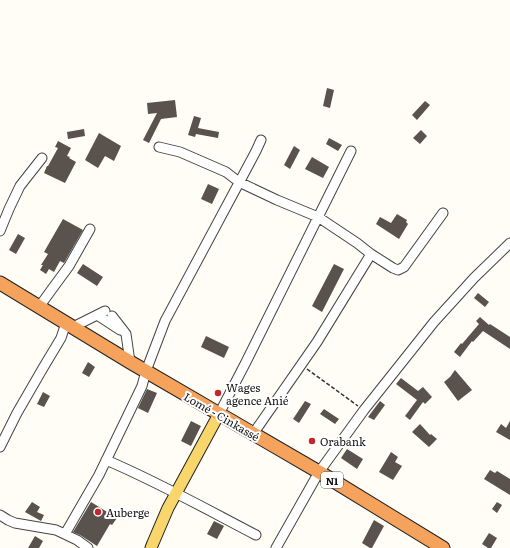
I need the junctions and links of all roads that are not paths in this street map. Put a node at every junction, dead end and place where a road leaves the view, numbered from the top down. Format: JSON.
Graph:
{"nodes":[{"id":1,"x":261,"y":140,"type":"dead end"},
{"id":2,"x":159,"y":147,"type":"dead end"},
{"id":3,"x":351,"y":151,"type":"dead end"},
{"id":4,"x":42,"y":158,"type":"dead end"},
{"id":5,"x":239,"y":182,"type":"junction"},
{"id":6,"x":443,"y":213,"type":"dead end"},
{"id":7,"x":318,"y":217,"type":"junction"},
{"id":8,"x":90,"y":229,"type":"dead end"},
{"id":9,"x":0,"y":230,"type":"edge"},
{"id":10,"x":510,"y":243,"type":"edge"},
{"id":11,"x":371,"y":254,"type":"junction"},
{"id":12,"x":0,"y":284,"type":"edge"},
{"id":13,"x":39,"y":307,"type":"junction"},
{"id":14,"x":105,"y":314,"type":"junction"},
{"id":15,"x":70,"y":325,"type":"junction"},
{"id":16,"x":126,"y":334,"type":"junction"},
{"id":17,"x":130,"y":362,"type":"junction"},
{"id":18,"x":146,"y":371,"type":"junction"},
{"id":19,"x":219,"y":414,"type":"junction"},
{"id":20,"x":252,"y":434,"type":"junction"},
{"id":21,"x":0,"y":447,"type":"edge"},
{"id":22,"x":106,"y":460,"type":"junction"},
{"id":23,"x":318,"y":472,"type":"junction"},
{"id":24,"x":176,"y":493,"type":"junction"},
{"id":25,"x":0,"y":515,"type":"edge"},
{"id":26,"x":65,"y":534,"type":"junction"},
{"id":27,"x":256,"y":535,"type":"dead end"},
{"id":28,"x":88,"y":548,"type":"edge"},
{"id":29,"x":151,"y":548,"type":"edge"},
{"id":30,"x":276,"y":548,"type":"edge"},
{"id":31,"x":443,"y":548,"type":"edge"}],
"edges":[{"from":1,"to":5,"type":"street"},
{"from":2,"to":5,"type":"street"},
{"from":3,"to":7,"type":"street"},
{"from":4,"to":9,"type":"street"},
{"from":5,"to":7,"type":"street"},
{"from":5,"to":18,"type":"street"},
{"from":6,"to":11,"type":"street"},
{"from":7,"to":11,"type":"street"},
{"from":7,"to":19,"type":"street"},
{"from":8,"to":13,"type":"street"},
{"from":10,"to":23,"type":"street"},
{"from":11,"to":20,"type":"street"},
{"from":12,"to":13,"type":"highway","name":"Lomé - Cinkassé","number":"N1"},
{"from":13,"to":15,"type":"highway","name":"Lomé - Cinkassé","number":"N1"},
{"from":14,"to":15,"type":"street"},
{"from":14,"to":16,"type":"street"},
{"from":14,"to":16,"type":"street"},
{"from":15,"to":17,"type":"highway","name":"Lomé - Cinkassé","number":"N1"},
{"from":15,"to":21,"type":"street"},
{"from":16,"to":17,"type":"street"},
{"from":17,"to":18,"type":"highway","name":"Lomé - Cinkassé","number":"N1"},
{"from":18,"to":19,"type":"highway","name":"Lomé - Cinkassé","number":"N1"},
{"from":18,"to":22,"type":"street"},
{"from":19,"to":20,"type":"highway","name":"Lomé - Cinkassé","number":"N1"},
{"from":19,"to":24,"type":"main road"},
{"from":20,"to":23,"type":"highway","name":"Lomé - Cinkassé","number":"N1"},
{"from":22,"to":24,"type":"street"},
{"from":22,"to":26,"type":"street"},
{"from":23,"to":30,"type":"street"},
{"from":23,"to":31,"type":"highway","name":"Lomé - Cinkassé","number":"N1"},
{"from":24,"to":27,"type":"street"},
{"from":24,"to":29,"type":"main road"},
{"from":25,"to":26,"type":"street"},
{"from":26,"to":28,"type":"street"}]}
